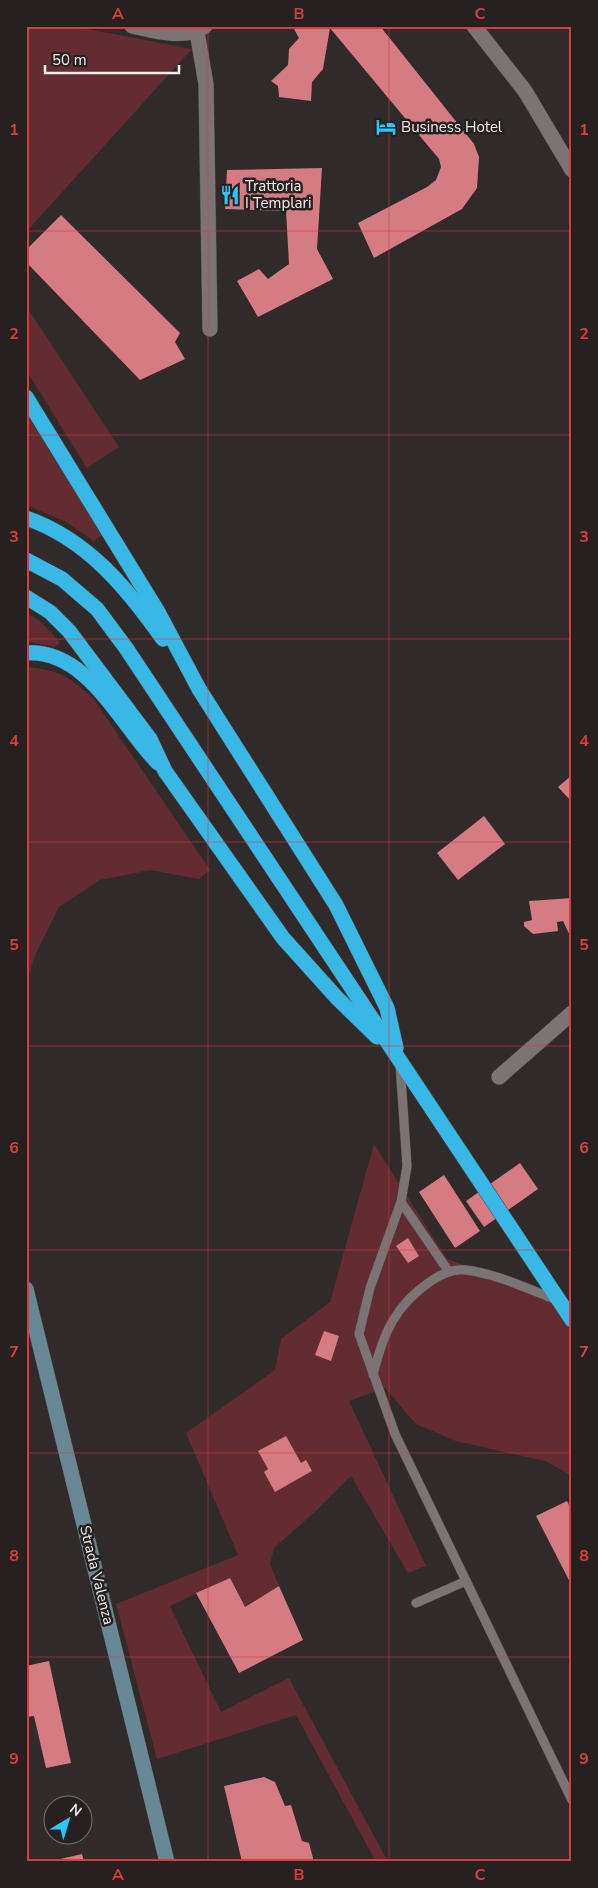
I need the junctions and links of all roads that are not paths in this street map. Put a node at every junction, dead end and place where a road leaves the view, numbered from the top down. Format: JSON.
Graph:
{"nodes":[{"id":1,"x":132,"y":26,"type":"edge"},
{"id":2,"x":474,"y":26,"type":"edge"},
{"id":3,"x":201,"y":29,"type":"edge"},
{"id":4,"x":572,"y":170,"type":"edge"},
{"id":5,"x":210,"y":329,"type":"dead end"},
{"id":6,"x":26,"y":397,"type":"edge"},
{"id":7,"x":26,"y":518,"type":"edge"},
{"id":8,"x":26,"y":560,"type":"edge"},
{"id":9,"x":26,"y":597,"type":"edge"},
{"id":10,"x":26,"y":653,"type":"edge"},
{"id":11,"x":199,"y":689,"type":"junction"},
{"id":12,"x":165,"y":771,"type":"junction"},
{"id":13,"x":572,"y":1013,"type":"edge"},
{"id":14,"x":399,"y":1059,"type":"junction"},
{"id":15,"x":499,"y":1077,"type":"dead end"},
{"id":16,"x":401,"y":1202,"type":"junction"},
{"id":17,"x":449,"y":1272,"type":"junction"},
{"id":18,"x":26,"y":1289,"type":"edge"},
{"id":19,"x":557,"y":1300,"type":"junction"},
{"id":20,"x":572,"y":1320,"type":"edge"},
{"id":21,"x":572,"y":1329,"type":"edge"},
{"id":22,"x":373,"y":1376,"type":"junction"},
{"id":23,"x":466,"y":1581,"type":"junction"},
{"id":24,"x":416,"y":1603,"type":"dead end"},
{"id":25,"x":572,"y":1800,"type":"edge"},
{"id":26,"x":167,"y":1862,"type":"edge"}],
"edges":[{"from":1,"to":3,"type":"street"},
{"from":2,"to":4,"type":"street"},
{"from":3,"to":5,"type":"street"},
{"from":6,"to":11,"type":"highway"},
{"from":7,"to":11,"type":"highway"},
{"from":8,"to":14,"type":"highway"},
{"from":9,"to":12,"type":"highway"},
{"from":10,"to":12,"type":"highway"},
{"from":11,"to":14,"type":"highway"},
{"from":12,"to":14,"type":"highway"},
{"from":13,"to":15,"type":"street"},
{"from":14,"to":16,"type":"lane"},
{"from":14,"to":19,"type":"highway"},
{"from":16,"to":17,"type":"lane"},
{"from":16,"to":22,"type":"lane"},
{"from":17,"to":19,"type":"lane"},
{"from":17,"to":22,"type":"lane"},
{"from":18,"to":26,"type":"main road","name":"Strada Valenza"},
{"from":19,"to":20,"type":"highway"},
{"from":19,"to":21,"type":"highway"},
{"from":22,"to":23,"type":"lane"},
{"from":23,"to":24,"type":"lane"},
{"from":23,"to":25,"type":"lane"}]}
